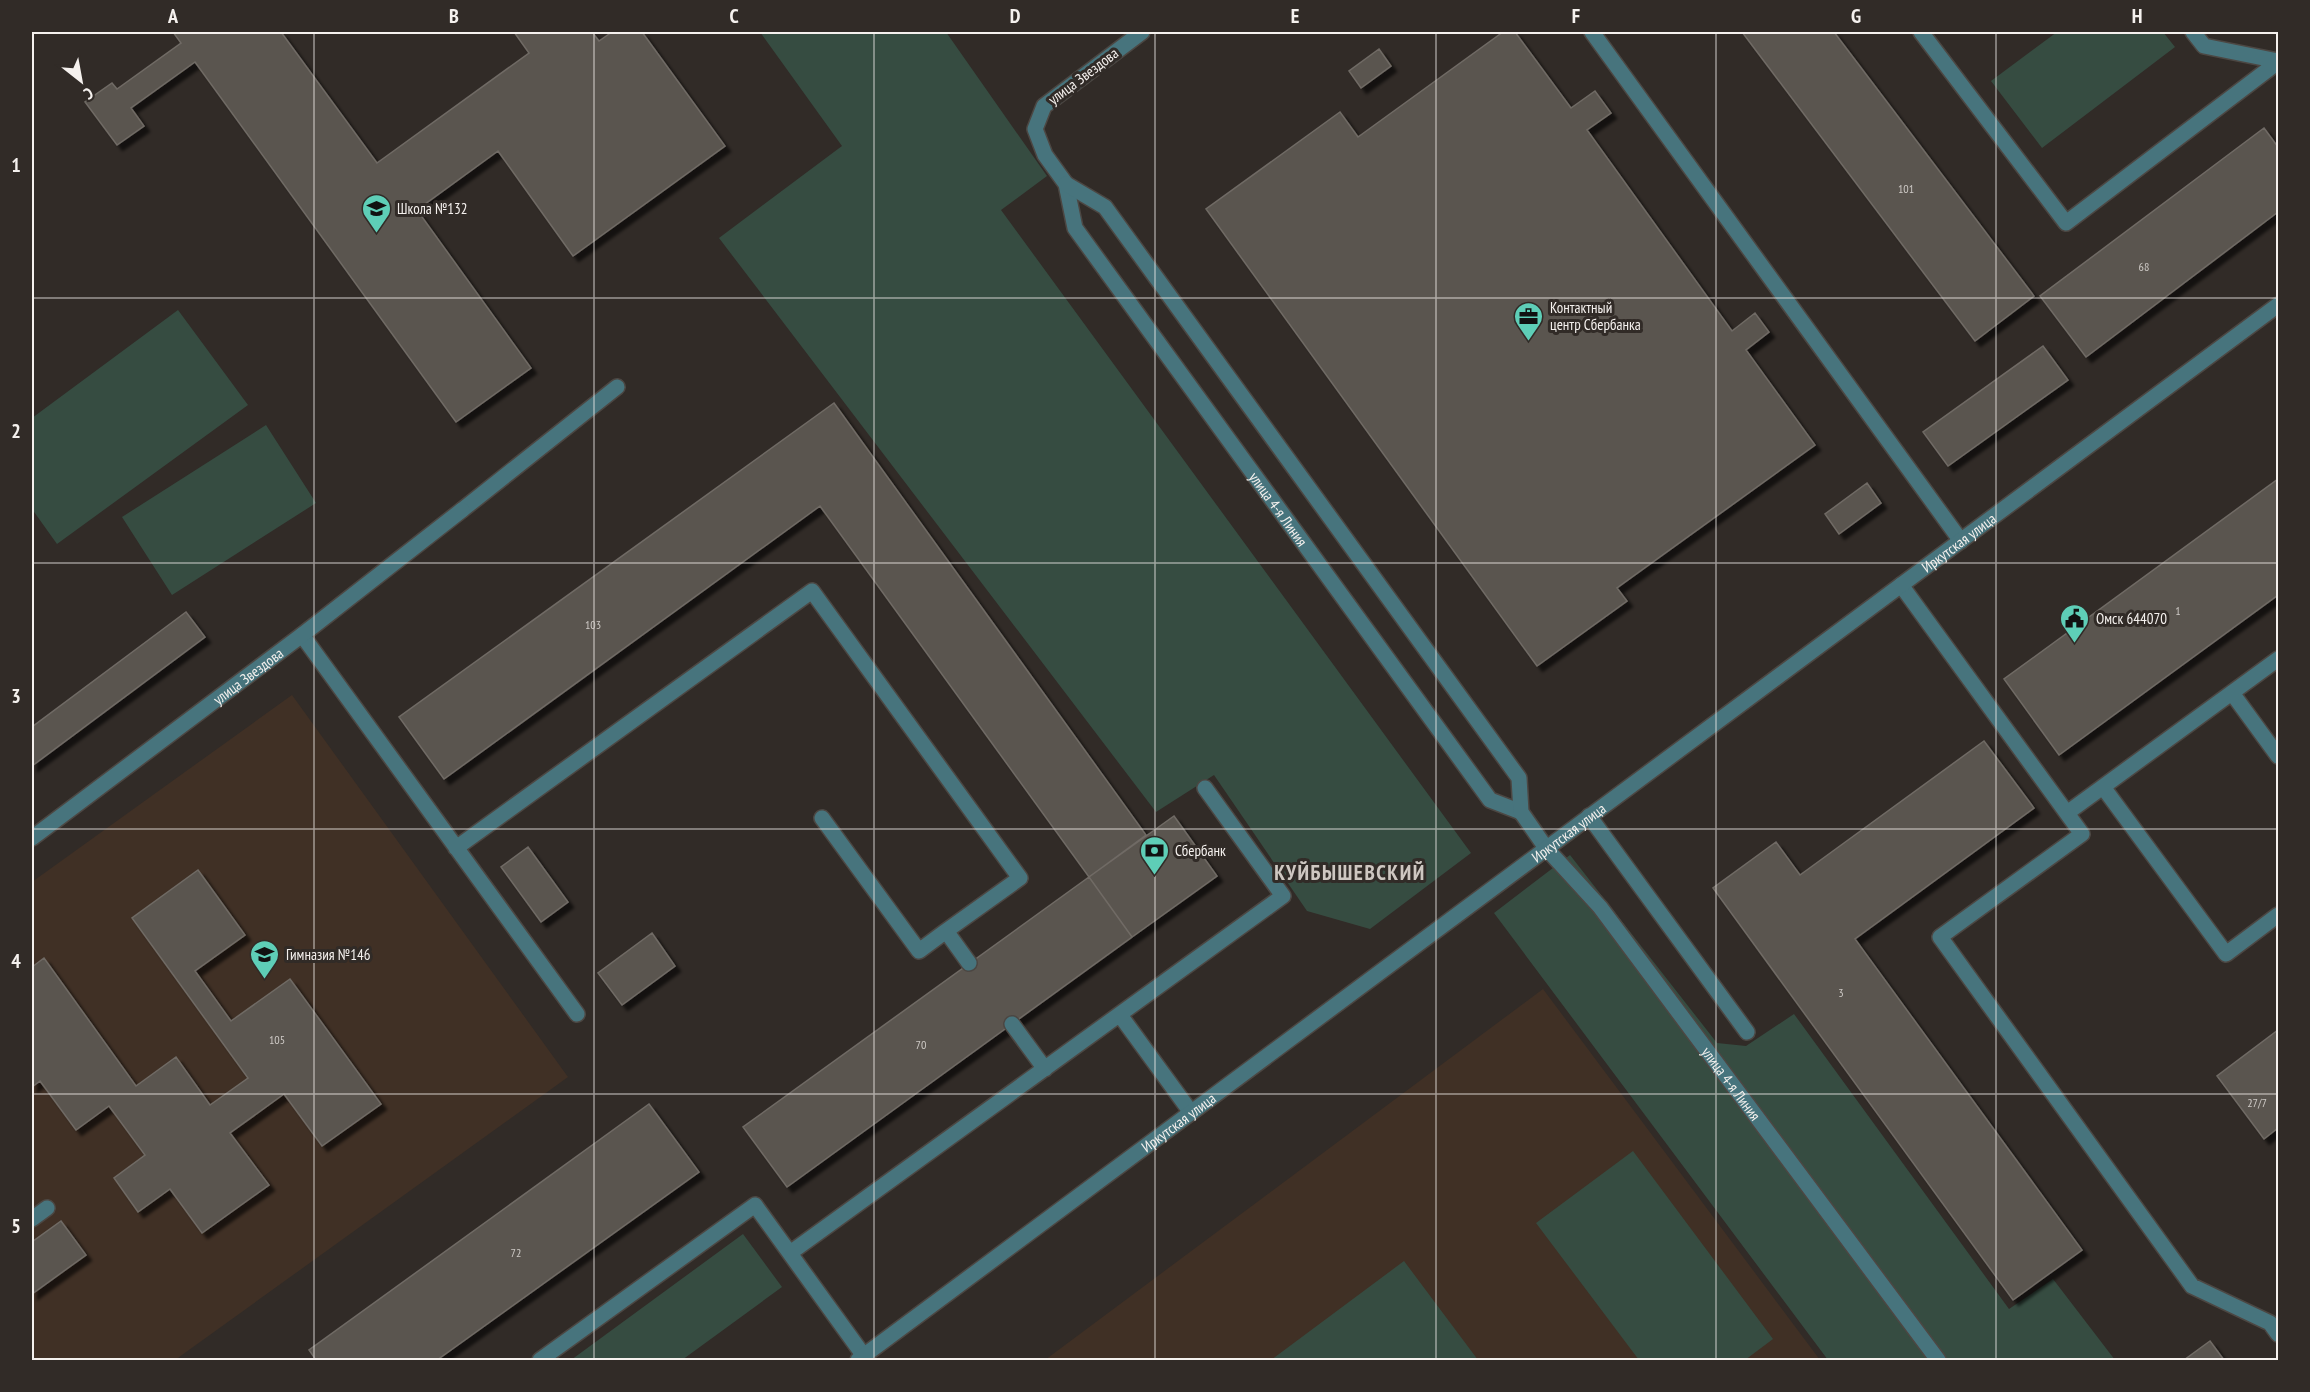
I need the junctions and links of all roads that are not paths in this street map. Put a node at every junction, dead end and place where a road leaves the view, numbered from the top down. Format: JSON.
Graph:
{"nodes":[{"id":1,"x":1142,"y":32,"type":"edge"},
{"id":2,"x":1592,"y":32,"type":"edge"},
{"id":3,"x":1921,"y":32,"type":"edge"},
{"id":4,"x":2193,"y":32,"type":"edge"},
{"id":5,"x":2278,"y":61,"type":"edge"},
{"id":6,"x":1035,"y":129,"type":"joint"},
{"id":7,"x":1066,"y":184,"type":"junction"},
{"id":8,"x":2278,"y":305,"type":"edge"},
{"id":9,"x":617,"y":387,"type":"dead end"},
{"id":10,"x":1961,"y":541,"type":"junction"},
{"id":11,"x":1901,"y":585,"type":"junction"},
{"id":12,"x":302,"y":635,"type":"junction"},
{"id":13,"x":2278,"y":659,"type":"edge"},
{"id":14,"x":2232,"y":693,"type":"junction"},
{"id":15,"x":2278,"y":756,"type":"edge"},
{"id":16,"x":2103,"y":787,"type":"junction"},
{"id":17,"x":1205,"y":788,"type":"dead end"},
{"id":18,"x":1521,"y":812,"type":"junction"},
{"id":19,"x":2067,"y":813,"type":"junction"},
{"id":20,"x":1589,"y":816,"type":"junction"},
{"id":21,"x":822,"y":818,"type":"dead end"},
{"id":22,"x":32,"y":838,"type":"edge"},
{"id":23,"x":456,"y":848,"type":"junction"},
{"id":24,"x":1546,"y":848,"type":"junction"},
{"id":25,"x":2278,"y":915,"type":"edge"},
{"id":26,"x":946,"y":931,"type":"junction"},
{"id":27,"x":969,"y":963,"type":"dead end"},
{"id":28,"x":577,"y":1014,"type":"dead end"},
{"id":29,"x":1120,"y":1015,"type":"junction"},
{"id":30,"x":1012,"y":1023,"type":"dead end"},
{"id":31,"x":1747,"y":1032,"type":"dead end"},
{"id":32,"x":1046,"y":1069,"type":"junction"},
{"id":33,"x":1190,"y":1111,"type":"junction"},
{"id":34,"x":47,"y":1208,"type":"dead end"},
{"id":35,"x":32,"y":1219,"type":"edge"},
{"id":36,"x":790,"y":1253,"type":"junction"},
{"id":37,"x":2278,"y":1334,"type":"edge"},
{"id":38,"x":861,"y":1358,"type":"edge"},
{"id":39,"x":540,"y":1360,"type":"edge"},
{"id":40,"x":1938,"y":1360,"type":"edge"}],
"edges":[{"from":1,"to":6,"type":"street","name":"улица Звездова"},
{"from":2,"to":10,"type":"street"},
{"from":3,"to":5,"type":"street"},
{"from":4,"to":5,"type":"street"},
{"from":6,"to":7,"type":"street","name":"улица 4-я Линия"},
{"from":7,"to":18,"type":"street","name":"улица 4-я Линия"},
{"from":7,"to":18,"type":"street","name":"улица 4-я Линия"},
{"from":8,"to":10,"type":"street","name":"Иркутская улица"},
{"from":9,"to":12,"type":"street","name":"улица Звездова"},
{"from":10,"to":11,"type":"street","name":"Иркутская улица"},
{"from":11,"to":19,"type":"street"},
{"from":11,"to":20,"type":"street","name":"Иркутская улица"},
{"from":12,"to":22,"type":"street","name":"улица Звездова"},
{"from":12,"to":23,"type":"street"},
{"from":13,"to":14,"type":"street"},
{"from":14,"to":15,"type":"street"},
{"from":14,"to":16,"type":"street"},
{"from":16,"to":19,"type":"street"},
{"from":16,"to":25,"type":"street"},
{"from":17,"to":29,"type":"street"},
{"from":18,"to":24,"type":"street","name":"улица 4-я Линия"},
{"from":19,"to":37,"type":"street"},
{"from":20,"to":24,"type":"street","name":"Иркутская улица"},
{"from":20,"to":31,"type":"street"},
{"from":21,"to":26,"type":"street"},
{"from":23,"to":26,"type":"street"},
{"from":23,"to":28,"type":"street"},
{"from":24,"to":33,"type":"street","name":"Иркутская улица"},
{"from":24,"to":40,"type":"street","name":"улица 4-я Линия"},
{"from":26,"to":27,"type":"street"},
{"from":29,"to":32,"type":"street"},
{"from":29,"to":33,"type":"street"},
{"from":30,"to":32,"type":"street"},
{"from":32,"to":36,"type":"street"},
{"from":33,"to":38,"type":"street","name":"Иркутская улица"},
{"from":34,"to":35,"type":"street"},
{"from":36,"to":38,"type":"street"},
{"from":36,"to":39,"type":"street"}]}
